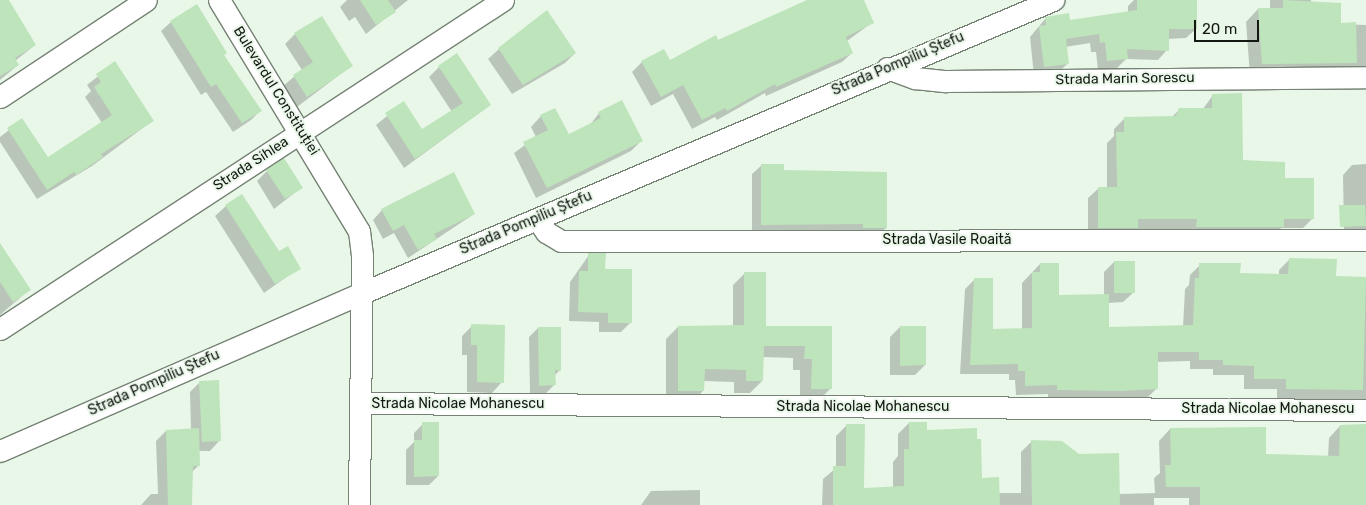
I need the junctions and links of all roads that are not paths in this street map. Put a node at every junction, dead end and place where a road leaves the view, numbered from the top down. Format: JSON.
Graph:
{"nodes":[{"id":1,"x":146,"y":0,"type":"edge"},
{"id":2,"x":219,"y":0,"type":"edge"},
{"id":3,"x":503,"y":0,"type":"edge"},
{"id":4,"x":1053,"y":0,"type":"edge"},
{"id":5,"x":887,"y":68,"type":"junction"},
{"id":6,"x":1366,"y":77,"type":"edge"},
{"id":7,"x":0,"y":97,"type":"edge"},
{"id":8,"x":301,"y":131,"type":"junction"},
{"id":9,"x":537,"y":219,"type":"junction"},
{"id":10,"x":1366,"y":240,"type":"edge"},
{"id":11,"x":362,"y":293,"type":"junction"},
{"id":12,"x":0,"y":329,"type":"edge"},
{"id":13,"x":361,"y":403,"type":"junction"},
{"id":14,"x":1366,"y":410,"type":"edge"},
{"id":15,"x":0,"y":451,"type":"edge"},
{"id":16,"x":359,"y":505,"type":"edge"}],
"edges":[{"from":1,"to":7,"type":"street"},
{"from":2,"to":8,"type":"street","name":"Bulevardul Constituției"},
{"from":3,"to":8,"type":"street","name":"Strada Sihlea"},
{"from":4,"to":5,"type":"street","name":"Strada Pompiliu Ștefu"},
{"from":5,"to":6,"type":"street","name":"Strada Marin Sorescu"},
{"from":5,"to":9,"type":"street","name":"Strada Pompiliu Ștefu"},
{"from":8,"to":11,"type":"street","name":"Bulevardul Constituției"},
{"from":8,"to":12,"type":"street","name":"Strada Sihlea"},
{"from":9,"to":10,"type":"street","name":"Strada Vasile Roaită"},
{"from":9,"to":11,"type":"street","name":"Strada Pompiliu Ștefu"},
{"from":11,"to":13,"type":"street","name":"Bulevardul Constituției"},
{"from":11,"to":15,"type":"street","name":"Strada Pompiliu Ștefu"},
{"from":13,"to":14,"type":"street","name":"Strada Nicolae Mohanescu"},
{"from":13,"to":16,"type":"street","name":"Bulevardul Constituției"}]}
